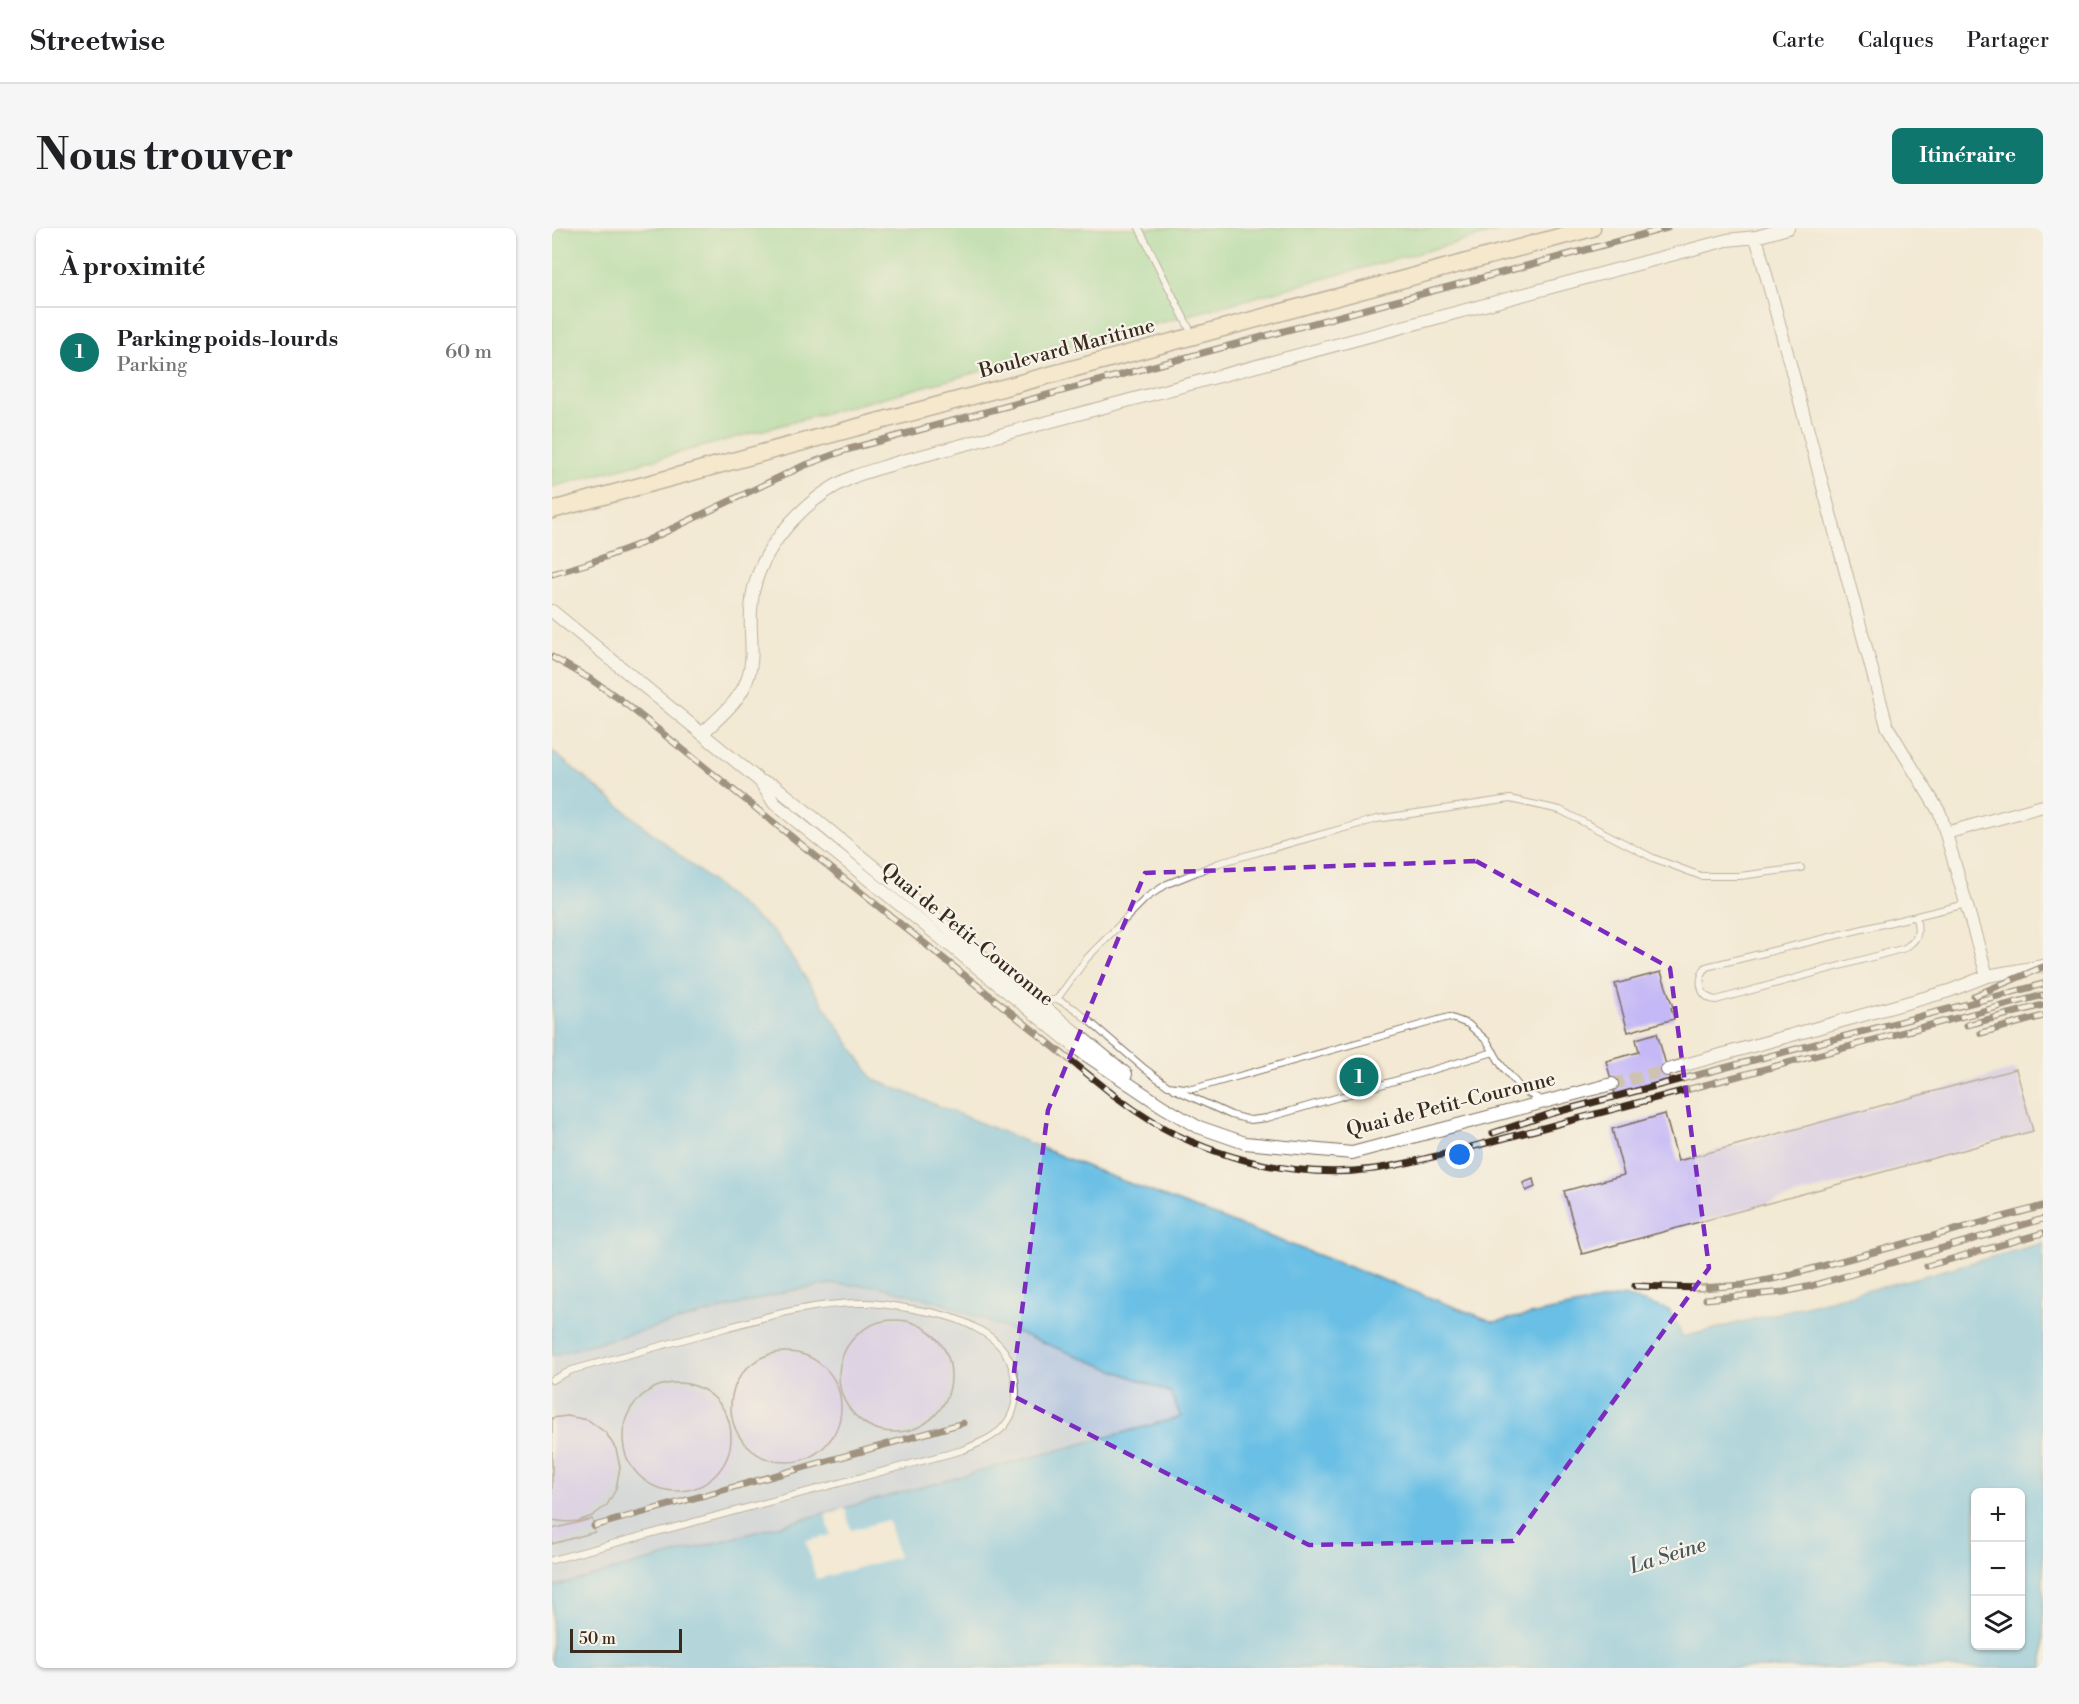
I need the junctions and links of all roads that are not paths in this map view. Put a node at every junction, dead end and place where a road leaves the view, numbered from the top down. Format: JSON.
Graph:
{"nodes":[{"id":1,"x":1139,"y":228,"type":"edge"},
{"id":2,"x":1592,"y":228,"type":"edge"},
{"id":3,"x":1788,"y":228,"type":"edge"},
{"id":4,"x":1756,"y":237,"type":"junction"},
{"id":5,"x":1194,"y":336,"type":"junction"},
{"id":6,"x":552,"y":510,"type":"edge"},
{"id":7,"x":552,"y":611,"type":"edge"},
{"id":8,"x":702,"y":734,"type":"junction"},
{"id":9,"x":2043,"y":806,"type":"edge"},
{"id":10,"x":1946,"y":833,"type":"junction"},
{"id":11,"x":1801,"y":868,"type":"dead end"},
{"id":12,"x":1966,"y":904,"type":"junction"},
{"id":13,"x":1916,"y":916,"type":"junction"},
{"id":14,"x":2043,"y":966,"type":"edge"},
{"id":15,"x":1987,"y":976,"type":"junction"},
{"id":16,"x":1057,"y":999,"type":"junction"},
{"id":17,"x":1036,"y":1008,"type":"junction"},
{"id":18,"x":1494,"y":1052,"type":"junction"},
{"id":19,"x":1667,"y":1070,"type":"tunnel mouth"},
{"id":20,"x":1612,"y":1084,"type":"tunnel mouth"},
{"id":21,"x":1168,"y":1086,"type":"junction"},
{"id":22,"x":1546,"y":1102,"type":"junction"},
{"id":23,"x":552,"y":1380,"type":"edge"},
{"id":24,"x":552,"y":1560,"type":"edge"}],
"edges":[{"from":1,"to":5,"type":"lane"},
{"from":2,"to":5,"type":"street","name":"Boulevard Maritime"},
{"from":3,"to":4,"type":"street"},
{"from":4,"to":8,"type":"street"},
{"from":4,"to":10,"type":"street"},
{"from":5,"to":6,"type":"street","name":"Boulevard Maritime"},
{"from":7,"to":8,"type":"street","name":"Quai de Petit-Couronne"},
{"from":8,"to":17,"type":"street","name":"Quai de Petit-Couronne"},
{"from":9,"to":10,"type":"street"},
{"from":10,"to":12,"type":"street"},
{"from":11,"to":16,"type":"lane"},
{"from":12,"to":13,"type":"lane"},
{"from":12,"to":15,"type":"street"},
{"from":13,"to":13,"type":"lane"},
{"from":14,"to":15,"type":"street"},
{"from":15,"to":19,"type":"street"},
{"from":16,"to":17,"type":"lane"},
{"from":16,"to":21,"type":"lane"},
{"from":17,"to":22,"type":"street","name":"Quai de Petit-Couronne"},
{"from":18,"to":21,"type":"lane"},
{"from":18,"to":21,"type":"lane"},
{"from":18,"to":22,"type":"lane"},
{"from":20,"to":22,"type":"street","name":"Quai de Petit-Couronne"},
{"from":23,"to":24,"type":"lane"}]}
